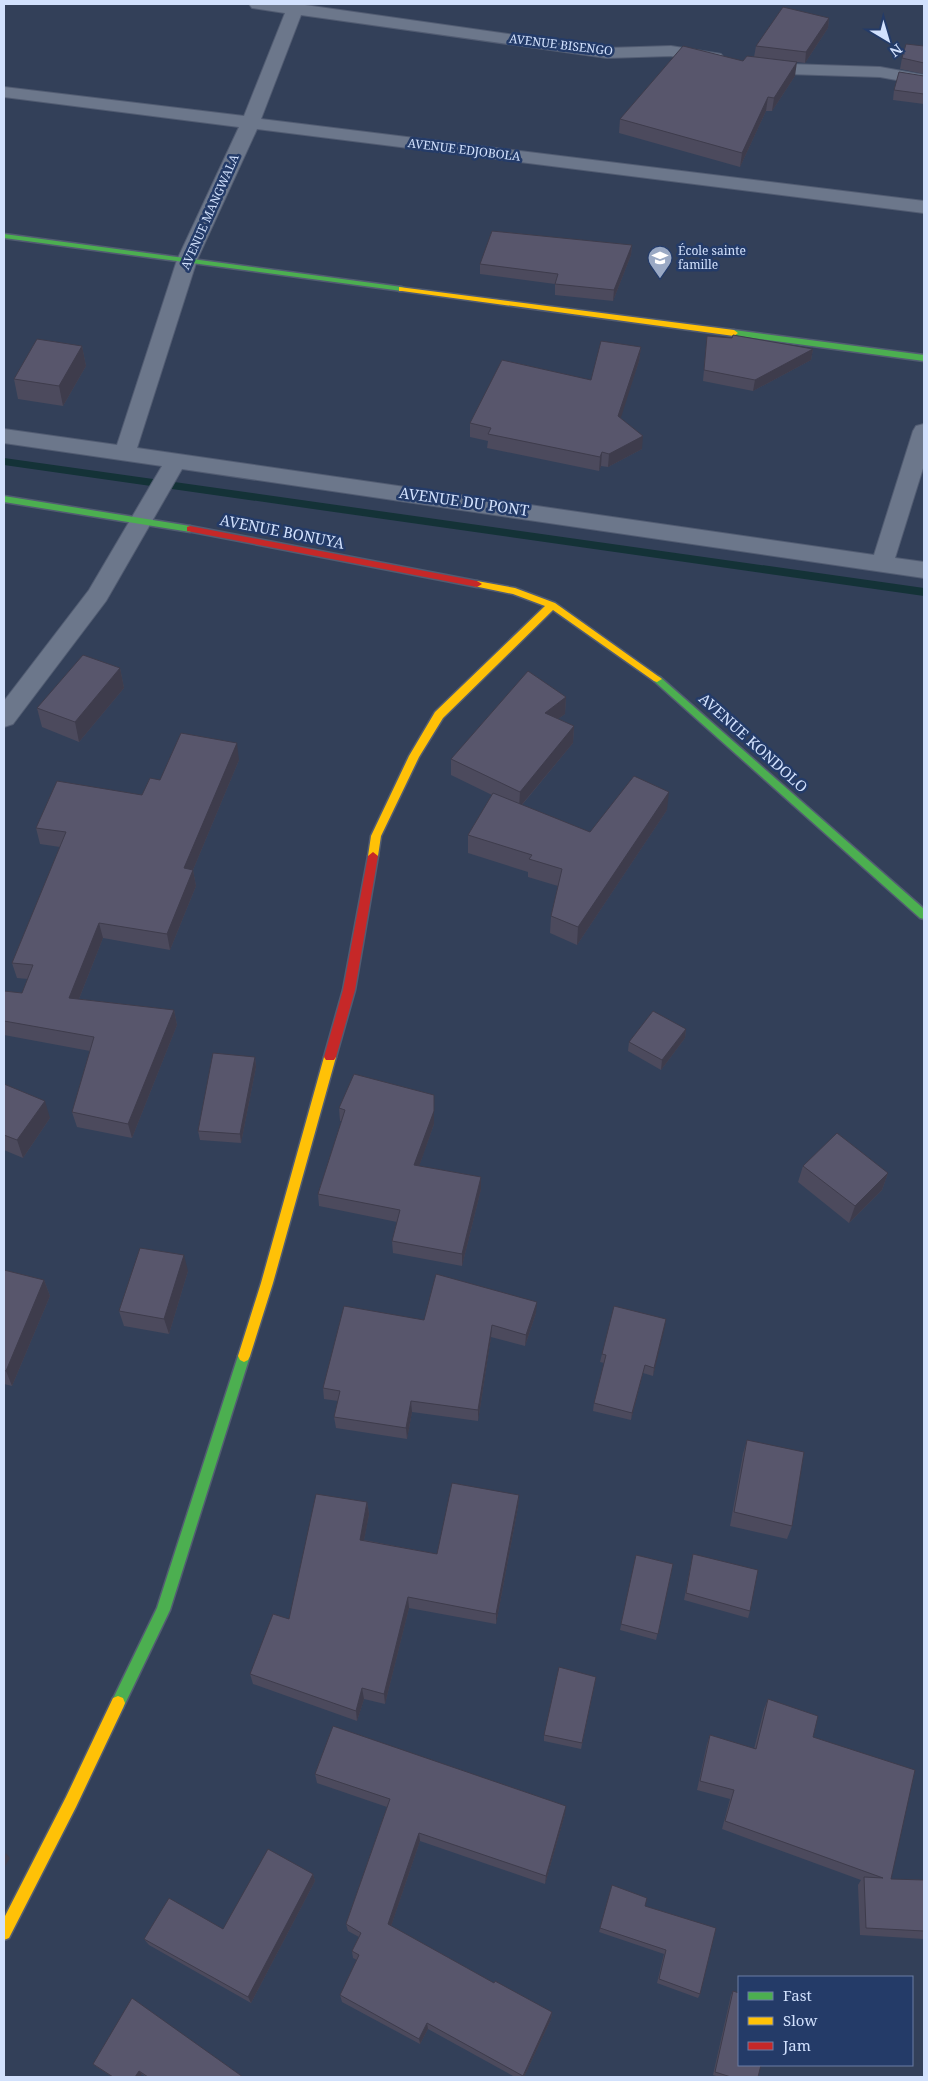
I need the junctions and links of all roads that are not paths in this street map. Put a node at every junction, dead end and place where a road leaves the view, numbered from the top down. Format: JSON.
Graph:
{"nodes":[{"id":1,"x":258,"y":4,"type":"edge"},
{"id":2,"x":296,"y":6,"type":"edge"},
{"id":3,"x":924,"y":80,"type":"edge"},
{"id":4,"x":4,"y":92,"type":"edge"},
{"id":5,"x":250,"y":124,"type":"junction"},
{"id":6,"x":924,"y":207,"type":"edge"},
{"id":7,"x":4,"y":236,"type":"edge"},
{"id":8,"x":187,"y":260,"type":"junction"},
{"id":9,"x":924,"y":358,"type":"edge"},
{"id":10,"x":924,"y":431,"type":"edge"},
{"id":11,"x":4,"y":436,"type":"edge"},
{"id":12,"x":125,"y":452,"type":"junction"},
{"id":13,"x":174,"y":466,"type":"junction"},
{"id":14,"x":4,"y":499,"type":"edge"},
{"id":15,"x":142,"y":520,"type":"junction"},
{"id":16,"x":882,"y":564,"type":"junction"},
{"id":17,"x":924,"y":570,"type":"edge"},
{"id":18,"x":552,"y":605,"type":"junction"},
{"id":19,"x":4,"y":718,"type":"edge"},
{"id":20,"x":924,"y":915,"type":"edge"},
{"id":21,"x":4,"y":1933,"type":"edge"}],
"edges":[{"from":1,"to":2,"type":"street","name":"AVENUE BISENGO"},
{"from":2,"to":3,"type":"street","name":"AVENUE BISENGO"},
{"from":2,"to":5,"type":"street","name":"AVENUE MANGWALA"},
{"from":4,"to":5,"type":"street","name":"AVENUE EDJOBOLA"},
{"from":5,"to":6,"type":"street","name":"AVENUE EDJOBOLA"},
{"from":5,"to":8,"type":"street","name":"AVENUE MANGWALA"},
{"from":7,"to":8,"type":"street"},
{"from":8,"to":9,"type":"street"},
{"from":8,"to":12,"type":"street","name":"AVENUE MANGWALA"},
{"from":10,"to":16,"type":"street"},
{"from":11,"to":12,"type":"street","name":"AVENUE DU PONT"},
{"from":12,"to":13,"type":"street","name":"AVENUE DU PONT"},
{"from":13,"to":15,"type":"street"},
{"from":13,"to":16,"type":"street","name":"AVENUE DU PONT"},
{"from":14,"to":15,"type":"street","name":"AVENUE BONUYA"},
{"from":15,"to":18,"type":"street","name":"AVENUE BONUYA"},
{"from":15,"to":19,"type":"street"},
{"from":16,"to":17,"type":"street","name":"AVENUE DU PONT"},
{"from":18,"to":20,"type":"street","name":"AVENUE KONDOLO"},
{"from":18,"to":21,"type":"street"}]}
